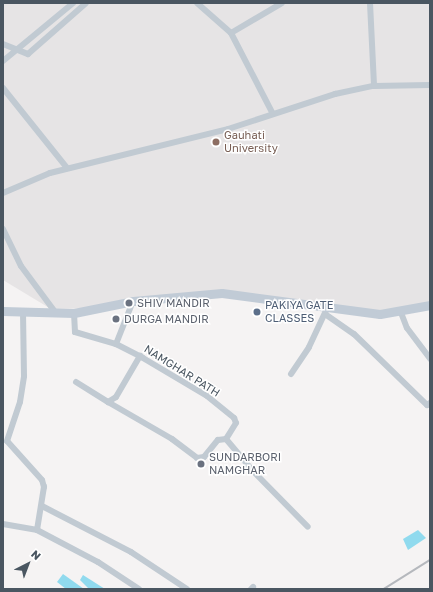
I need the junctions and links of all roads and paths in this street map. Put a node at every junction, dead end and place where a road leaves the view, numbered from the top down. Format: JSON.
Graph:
{"nodes":[{"id":1,"x":73,"y":3,"type":"edge"},
{"id":2,"x":86,"y":3,"type":"edge"},
{"id":3,"x":197,"y":3,"type":"edge"},
{"id":4,"x":282,"y":3,"type":"edge"},
{"id":5,"x":370,"y":3,"type":"edge"},
{"id":6,"x":231,"y":33,"type":"junction"},
{"id":7,"x":3,"y":44,"type":"edge"},
{"id":8,"x":17,"y":50,"type":"junction"},
{"id":9,"x":3,"y":61,"type":"edge"},
{"id":10,"x":430,"y":85,"type":"edge"},
{"id":11,"x":374,"y":86,"type":"junction"},
{"id":12,"x":3,"y":88,"type":"edge"},
{"id":13,"x":273,"y":114,"type":"junction"},
{"id":14,"x":66,"y":168,"type":"junction"},
{"id":15,"x":3,"y":193,"type":"edge"},
{"id":16,"x":3,"y":229,"type":"edge"},
{"id":17,"x":133,"y":301,"type":"junction"},
{"id":18,"x":430,"y":305,"type":"edge"},
{"id":19,"x":3,"y":310,"type":"edge"},
{"id":20,"x":400,"y":310,"type":"junction"},
{"id":21,"x":326,"y":311,"type":"junction"},
{"id":22,"x":23,"y":312,"type":"junction"},
{"id":23,"x":55,"y":312,"type":"junction"},
{"id":24,"x":74,"y":313,"type":"junction"},
{"id":25,"x":116,"y":344,"type":"junction"},
{"id":26,"x":140,"y":356,"type":"junction"},
{"id":27,"x":430,"y":359,"type":"edge"},
{"id":28,"x":291,"y":374,"type":"dead end"},
{"id":29,"x":76,"y":382,"type":"dead end"},
{"id":30,"x":108,"y":402,"type":"junction"},
{"id":31,"x":430,"y":402,"type":"edge"},
{"id":32,"x":226,"y":440,"type":"junction"},
{"id":33,"x":42,"y":506,"type":"junction"},
{"id":34,"x":3,"y":524,"type":"edge"},
{"id":35,"x":308,"y":527,"type":"dead end"},
{"id":36,"x":37,"y":530,"type":"junction"},
{"id":37,"x":136,"y":588,"type":"edge"},
{"id":38,"x":187,"y":589,"type":"edge"}],
"edges":[{"from":1,"to":8,"type":"street"},
{"from":2,"to":8,"type":"street"},
{"from":3,"to":6,"type":"street"},
{"from":4,"to":6,"type":"street"},
{"from":5,"to":11,"type":"street"},
{"from":6,"to":13,"type":"street"},
{"from":7,"to":8,"type":"street"},
{"from":8,"to":9,"type":"street"},
{"from":10,"to":11,"type":"street"},
{"from":11,"to":13,"type":"street"},
{"from":12,"to":14,"type":"street"},
{"from":13,"to":14,"type":"street"},
{"from":14,"to":15,"type":"street"},
{"from":16,"to":23,"type":"street"},
{"from":17,"to":21,"type":"main road"},
{"from":17,"to":24,"type":"main road"},
{"from":17,"to":25,"type":"street"},
{"from":18,"to":20,"type":"main road"},
{"from":19,"to":22,"type":"main road"},
{"from":20,"to":21,"type":"main road"},
{"from":20,"to":27,"type":"street"},
{"from":21,"to":28,"type":"street"},
{"from":21,"to":31,"type":"street"},
{"from":22,"to":23,"type":"main road"},
{"from":22,"to":33,"type":"street"},
{"from":23,"to":24,"type":"main road"},
{"from":24,"to":25,"type":"street","name":"NAMGHAR PATH"},
{"from":25,"to":26,"type":"street","name":"NAMGHAR PATH"},
{"from":26,"to":30,"type":"street"},
{"from":26,"to":32,"type":"street","name":"NAMGHAR PATH"},
{"from":29,"to":30,"type":"street"},
{"from":30,"to":32,"type":"street"},
{"from":32,"to":35,"type":"street"},
{"from":33,"to":36,"type":"street"},
{"from":33,"to":38,"type":"street"},
{"from":34,"to":36,"type":"street"},
{"from":36,"to":37,"type":"street"}]}
